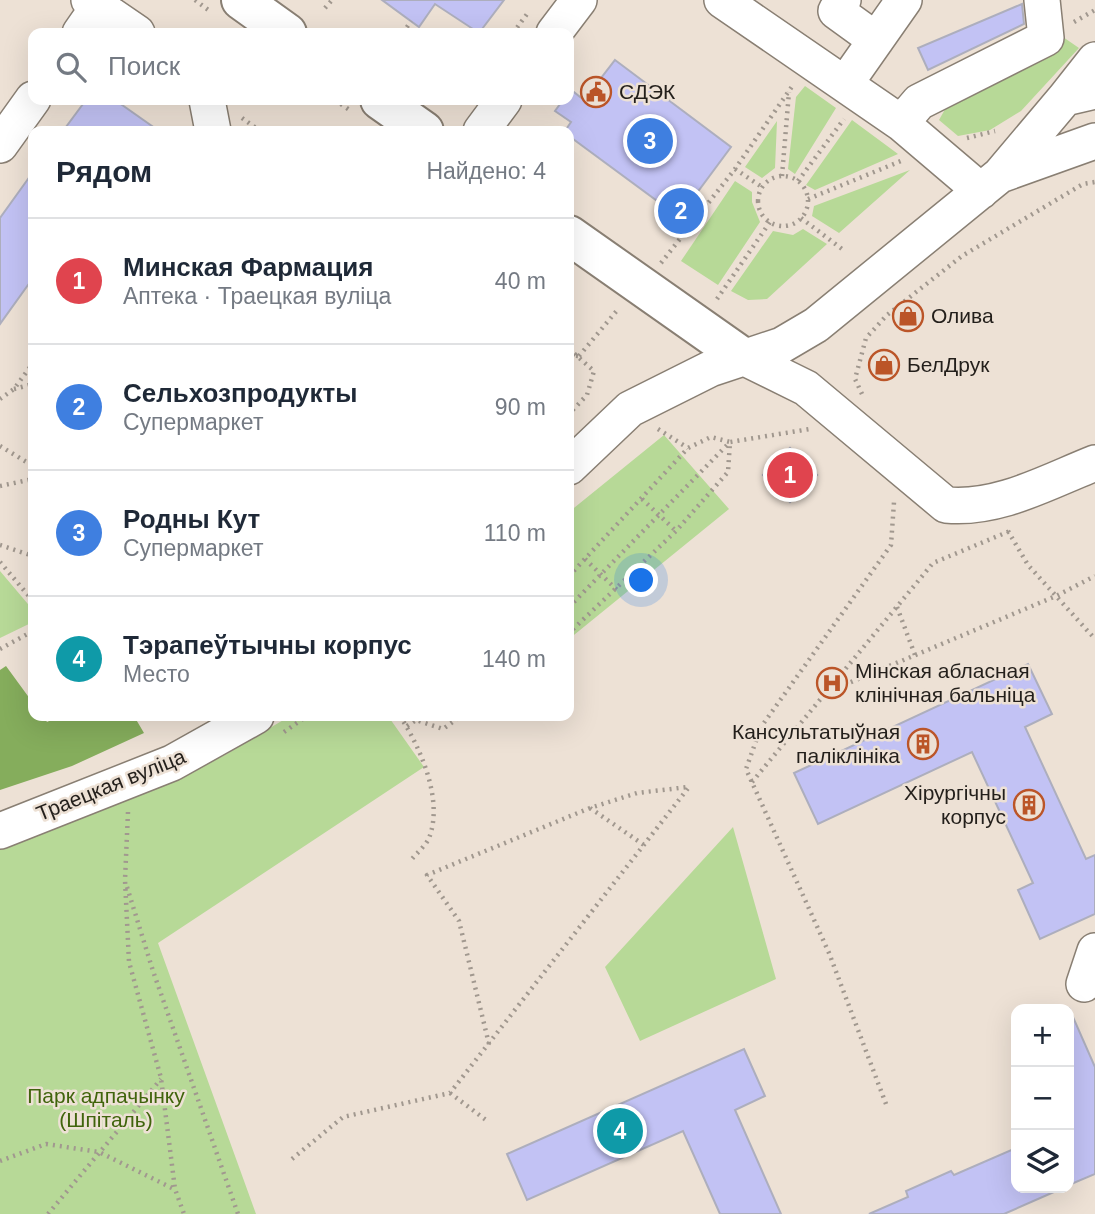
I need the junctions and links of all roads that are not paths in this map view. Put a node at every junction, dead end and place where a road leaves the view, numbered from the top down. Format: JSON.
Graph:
{"nodes":[{"id":1,"x":240,"y":0,"type":"edge"},
{"id":2,"x":579,"y":0,"type":"edge"},
{"id":3,"x":843,"y":0,"type":"edge"},
{"id":4,"x":904,"y":0,"type":"edge"},
{"id":5,"x":1042,"y":0,"type":"edge"},
{"id":6,"x":93,"y":10,"type":"edge"},
{"id":7,"x":738,"y":16,"type":"edge"},
{"id":8,"x":127,"y":28,"type":"edge"},
{"id":9,"x":280,"y":28,"type":"edge"},
{"id":10,"x":558,"y":28,"type":"edge"},
{"id":11,"x":876,"y":40,"type":"junction"},
{"id":12,"x":1095,"y":60,"type":"edge"},
{"id":13,"x":853,"y":90,"type":"junction"},
{"id":14,"x":1080,"y":94,"type":"edge"},
{"id":15,"x":29,"y":105,"type":"edge"},
{"id":16,"x":208,"y":105,"type":"edge"},
{"id":17,"x":387,"y":105,"type":"edge"},
{"id":18,"x":500,"y":105,"type":"edge"},
{"id":19,"x":901,"y":123,"type":"junction"},
{"id":20,"x":212,"y":126,"type":"edge"},
{"id":21,"x":417,"y":126,"type":"edge"},
{"id":22,"x":485,"y":126,"type":"edge"},
{"id":23,"x":1095,"y":141,"type":"edge"},
{"id":24,"x":0,"y":145,"type":"edge"},
{"id":25,"x":991,"y":183,"type":"junction"},
{"id":26,"x":574,"y":239,"type":"edge"},
{"id":27,"x":741,"y":356,"type":"junction"},
{"id":28,"x":574,"y":462,"type":"edge"},
{"id":29,"x":1095,"y":463,"type":"edge"},
{"id":30,"x":247,"y":721,"type":"edge"},
{"id":31,"x":0,"y":831,"type":"edge"}],
"edges":[{"from":1,"to":9,"type":"main road"},
{"from":2,"to":10,"type":"street"},
{"from":3,"to":11,"type":"street"},
{"from":4,"to":11,"type":"street"},
{"from":5,"to":19,"type":"street"},
{"from":6,"to":8,"type":"street"},
{"from":7,"to":13,"type":"street"},
{"from":11,"to":13,"type":"street"},
{"from":12,"to":14,"type":"street"},
{"from":13,"to":19,"type":"street"},
{"from":14,"to":25,"type":"street"},
{"from":15,"to":24,"type":"street"},
{"from":16,"to":20,"type":"street"},
{"from":17,"to":21,"type":"main road"},
{"from":18,"to":22,"type":"street"},
{"from":19,"to":25,"type":"street"},
{"from":23,"to":25,"type":"street"},
{"from":25,"to":27,"type":"street"},
{"from":26,"to":27,"type":"main road"},
{"from":27,"to":28,"type":"street"},
{"from":27,"to":29,"type":"street"},
{"from":30,"to":31,"type":"street","name":"Траецкая вуліца"}]}
